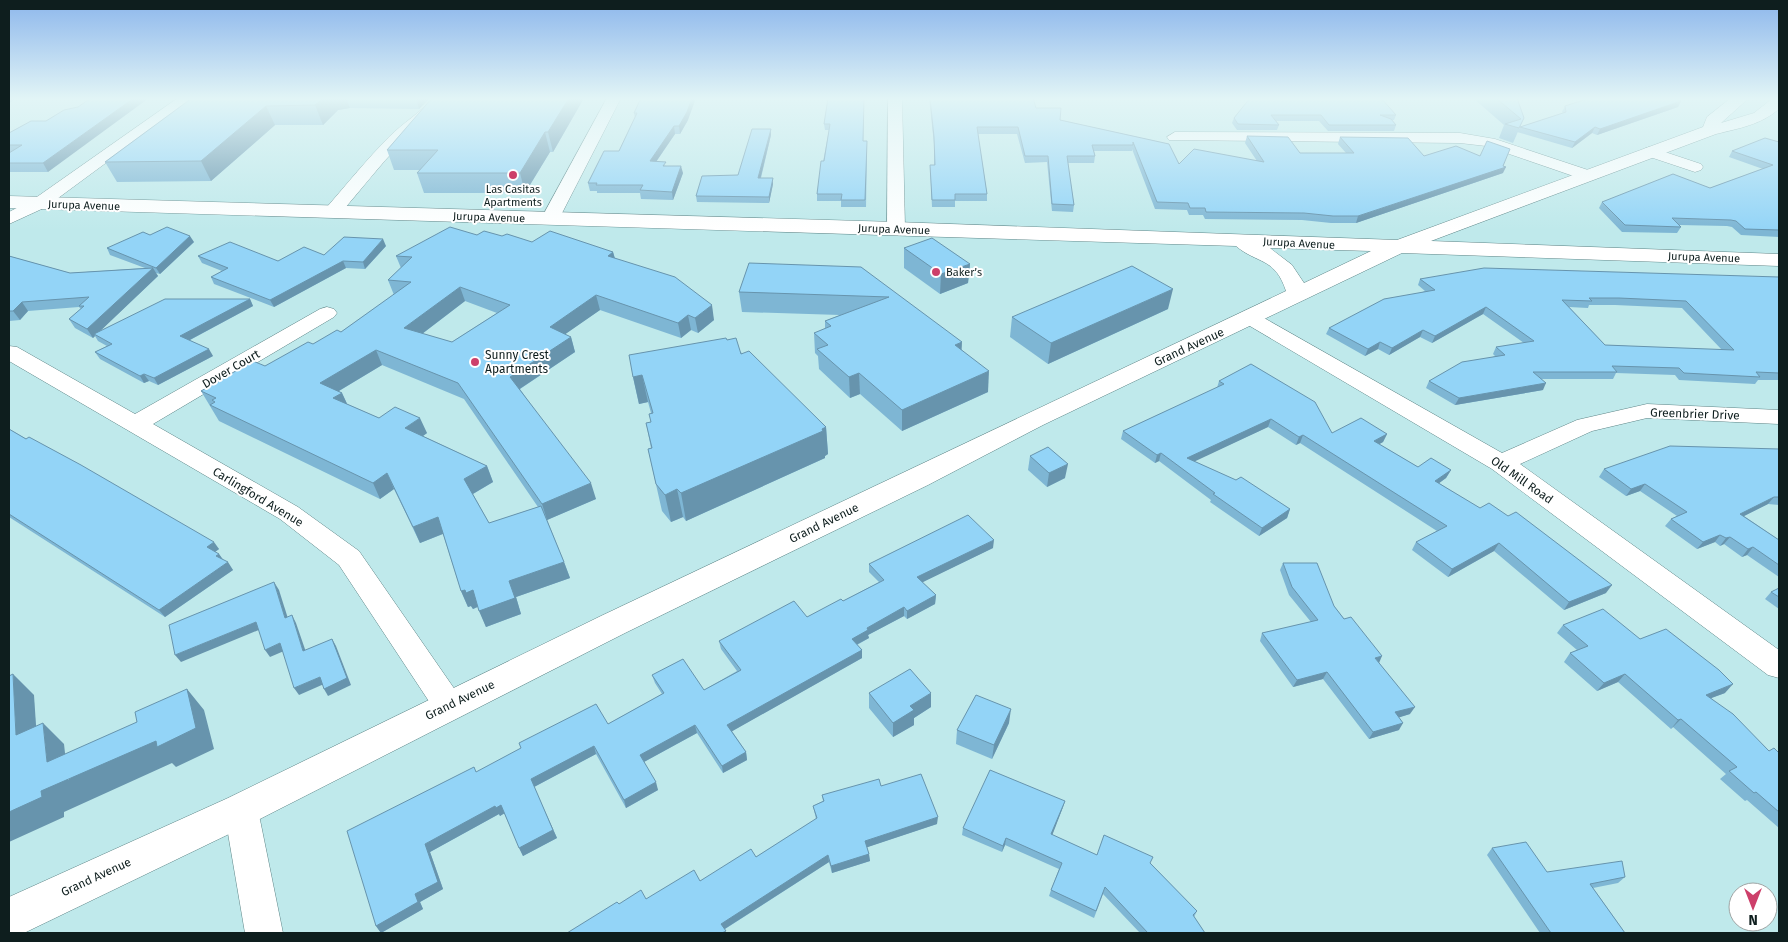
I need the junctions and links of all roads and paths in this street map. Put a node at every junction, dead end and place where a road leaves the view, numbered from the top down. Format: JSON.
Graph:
{"nodes":[{"id":1,"x":125,"y":142,"type":"edge"},
{"id":2,"x":393,"y":142,"type":"edge"},
{"id":3,"x":591,"y":142,"type":"edge"},
{"id":4,"x":895,"y":142,"type":"edge"},
{"id":5,"x":1480,"y":142,"type":"edge"},
{"id":6,"x":1678,"y":142,"type":"edge"},
{"id":7,"x":1650,"y":152,"type":"junction"},
{"id":8,"x":1695,"y":167,"type":"dead end"},
{"id":9,"x":1585,"y":175,"type":"junction"},
{"id":10,"x":9,"y":202,"type":"edge"},
{"id":11,"x":40,"y":203,"type":"junction"},
{"id":12,"x":333,"y":211,"type":"junction"},
{"id":13,"x":1486,"y":213,"type":"junction"},
{"id":14,"x":9,"y":219,"type":"edge"},
{"id":15,"x":550,"y":219,"type":"junction"},
{"id":16,"x":896,"y":228,"type":"junction"},
{"id":17,"x":1237,"y":240,"type":"junction"},
{"id":18,"x":1397,"y":247,"type":"junction"},
{"id":19,"x":1539,"y":251,"type":"junction"},
{"id":20,"x":1779,"y":260,"type":"edge"},
{"id":21,"x":1298,"y":295,"type":"junction"},
{"id":22,"x":327,"y":313,"type":"dead end"},
{"id":23,"x":1250,"y":318,"type":"junction"},
{"id":24,"x":9,"y":352,"type":"edge"},
{"id":25,"x":1779,"y":417,"type":"edge"},
{"id":26,"x":134,"y":425,"type":"junction"},
{"id":27,"x":1501,"y":463,"type":"junction"},
{"id":28,"x":1779,"y":666,"type":"edge"},
{"id":29,"x":449,"y":706,"type":"junction"},
{"id":30,"x":241,"y":810,"type":"junction"},
{"id":31,"x":9,"y":918,"type":"edge"},
{"id":32,"x":264,"y":933,"type":"edge"}],
"edges":[{"from":1,"to":11,"type":"street"},
{"from":2,"to":12,"type":"street"},
{"from":3,"to":15,"type":"street"},
{"from":4,"to":16,"type":"street"},
{"from":5,"to":9,"type":"street"},
{"from":6,"to":7,"type":"main road","name":"Grand Avenue"},
{"from":7,"to":8,"type":"street"},
{"from":7,"to":9,"type":"main road","name":"Grand Avenue"},
{"from":9,"to":13,"type":"main road","name":"Grand Avenue"},
{"from":10,"to":11,"type":"main road","name":"Jurupa Avenue"},
{"from":11,"to":12,"type":"main road","name":"Jurupa Avenue"},
{"from":11,"to":14,"type":"street"},
{"from":12,"to":15,"type":"main road","name":"Jurupa Avenue"},
{"from":13,"to":18,"type":"main road","name":"Grand Avenue"},
{"from":13,"to":19,"type":"main road"},
{"from":15,"to":16,"type":"main road","name":"Jurupa Avenue"},
{"from":16,"to":17,"type":"main road","name":"Jurupa Avenue"},
{"from":17,"to":18,"type":"main road","name":"Jurupa Avenue"},
{"from":17,"to":21,"type":"main road"},
{"from":18,"to":19,"type":"main road","name":"Jurupa Avenue"},
{"from":18,"to":21,"type":"main road","name":"Grand Avenue"},
{"from":19,"to":20,"type":"main road","name":"Jurupa Avenue"},
{"from":21,"to":23,"type":"main road","name":"Grand Avenue"},
{"from":22,"to":26,"type":"street","name":"Dover Court"},
{"from":23,"to":27,"type":"street","name":"Old Mill Road"},
{"from":23,"to":29,"type":"main road","name":"Grand Avenue"},
{"from":24,"to":26,"type":"street","name":"Carlingford Avenue"},
{"from":25,"to":27,"type":"street","name":"Greenbrier Drive"},
{"from":26,"to":29,"type":"street","name":"Carlingford Avenue"},
{"from":27,"to":28,"type":"street","name":"Old Mill Road"},
{"from":29,"to":30,"type":"main road","name":"Grand Avenue"},
{"from":30,"to":31,"type":"main road","name":"Grand Avenue"},
{"from":30,"to":32,"type":"street"}]}
